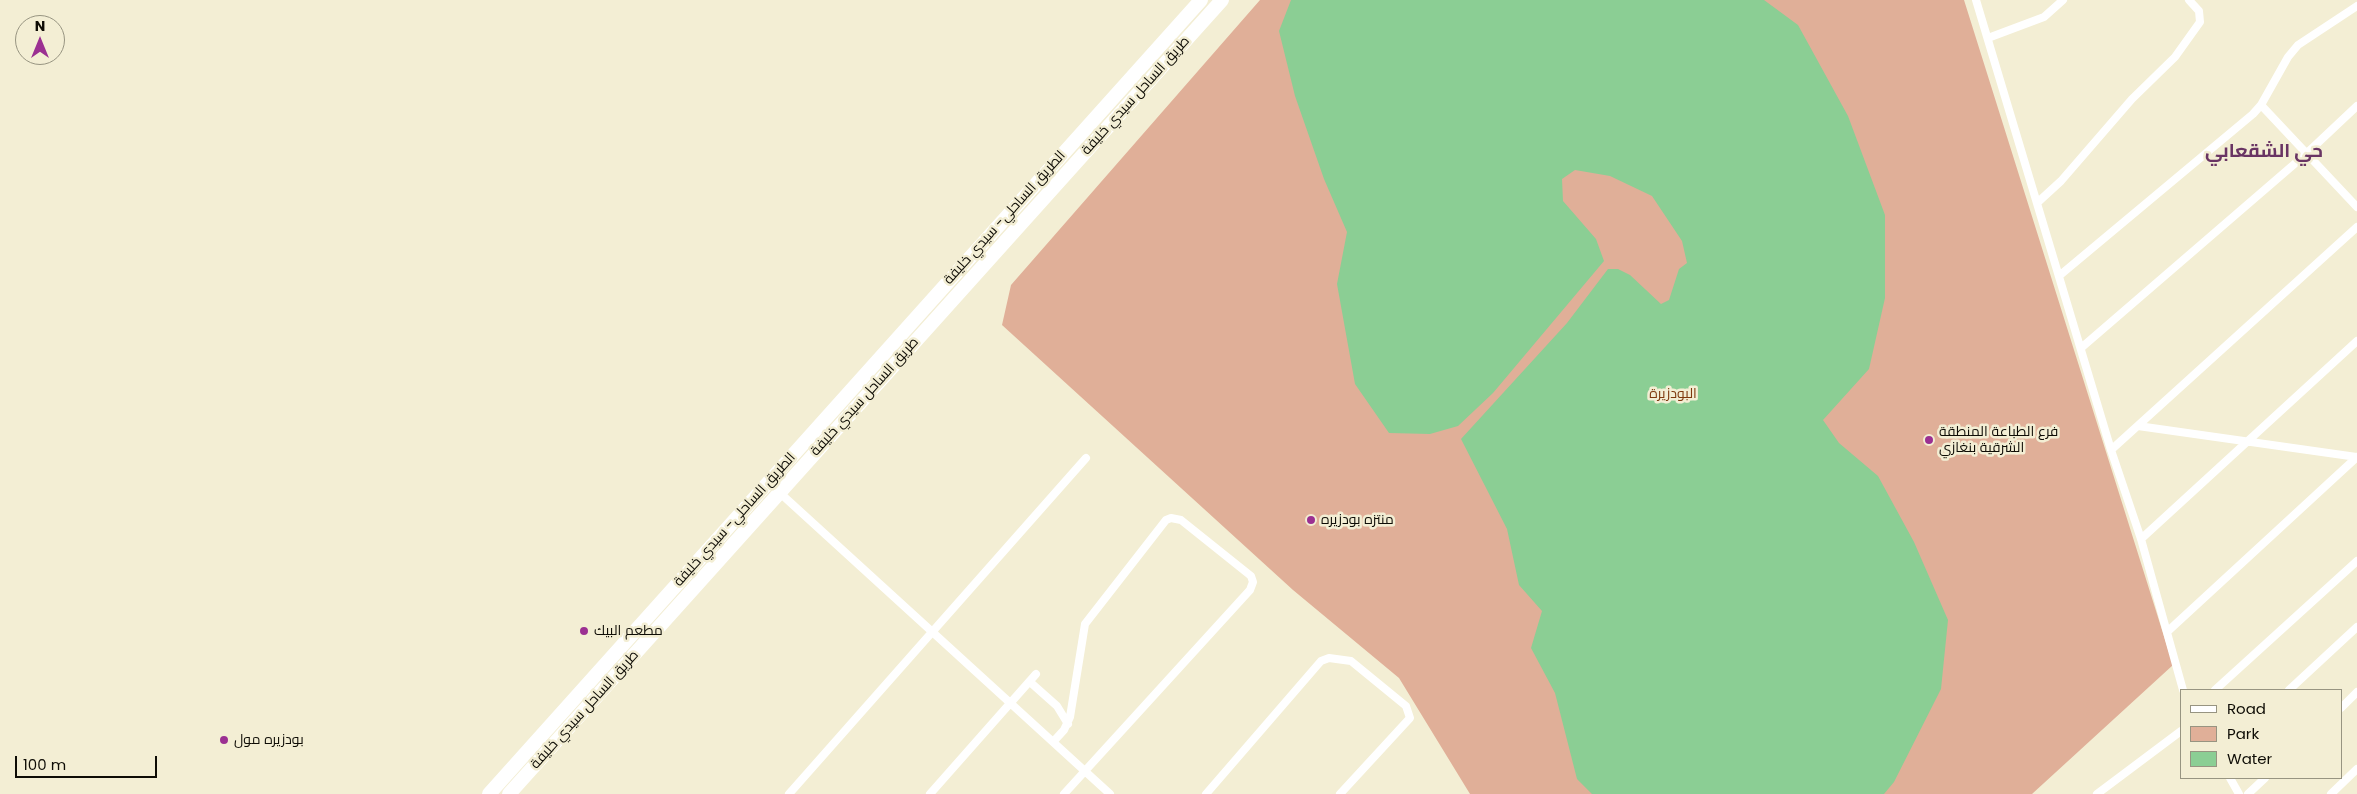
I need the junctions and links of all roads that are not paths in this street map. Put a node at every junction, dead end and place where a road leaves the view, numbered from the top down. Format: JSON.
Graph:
{"nodes":[{"id":1,"x":1201,"y":0,"type":"edge"},
{"id":2,"x":1222,"y":0,"type":"edge"},
{"id":3,"x":1976,"y":0,"type":"edge"},
{"id":4,"x":2063,"y":0,"type":"edge"},
{"id":5,"x":2189,"y":0,"type":"edge"},
{"id":6,"x":2357,"y":6,"type":"edge"},
{"id":7,"x":1988,"y":38,"type":"junction"},
{"id":8,"x":2261,"y":105,"type":"junction"},
{"id":9,"x":2357,"y":106,"type":"edge"},
{"id":10,"x":2306,"y":154,"type":"junction"},
{"id":11,"x":2037,"y":203,"type":"junction"},
{"id":12,"x":2357,"y":207,"type":"edge"},
{"id":13,"x":2357,"y":227,"type":"edge"},
{"id":14,"x":2060,"y":276,"type":"junction"},
{"id":15,"x":2357,"y":341,"type":"edge"},
{"id":16,"x":2081,"y":348,"type":"junction"},
{"id":17,"x":844,"y":398,"type":"junction"},
{"id":18,"x":856,"y":408,"type":"junction"},
{"id":19,"x":2138,"y":426,"type":"junction"},
{"id":20,"x":2247,"y":442,"type":"junction"},
{"id":21,"x":2111,"y":450,"type":"junction"},
{"id":22,"x":1086,"y":458,"type":"dead end"},
{"id":23,"x":780,"y":493,"type":"junction"},
{"id":24,"x":2141,"y":539,"type":"junction"},
{"id":25,"x":2357,"y":562,"type":"edge"},
{"id":26,"x":2357,"y":627,"type":"edge"},
{"id":27,"x":932,"y":632,"type":"junction"},
{"id":28,"x":2167,"y":632,"type":"junction"},
{"id":29,"x":1036,"y":674,"type":"dead end"},
{"id":30,"x":1030,"y":682,"type":"junction"},
{"id":31,"x":2183,"y":689,"type":"edge"},
{"id":32,"x":2216,"y":689,"type":"edge"},
{"id":33,"x":2290,"y":689,"type":"edge"},
{"id":34,"x":2357,"y":692,"type":"edge"},
{"id":35,"x":1011,"y":704,"type":"junction"},
{"id":36,"x":2342,"y":707,"type":"edge"},
{"id":37,"x":1068,"y":724,"type":"junction"},
{"id":38,"x":2180,"y":732,"type":"edge"},
{"id":39,"x":1052,"y":742,"type":"junction"},
{"id":40,"x":2357,"y":769,"type":"edge"},
{"id":41,"x":1084,"y":771,"type":"junction"},
{"id":42,"x":2231,"y":779,"type":"edge"},
{"id":43,"x":2264,"y":779,"type":"edge"},
{"id":44,"x":489,"y":794,"type":"edge"},
{"id":45,"x":509,"y":794,"type":"edge"},
{"id":46,"x":789,"y":794,"type":"edge"},
{"id":47,"x":930,"y":794,"type":"edge"},
{"id":48,"x":1064,"y":794,"type":"edge"},
{"id":49,"x":1110,"y":794,"type":"edge"},
{"id":50,"x":1206,"y":794,"type":"edge"},
{"id":51,"x":1340,"y":794,"type":"edge"},
{"id":52,"x":2097,"y":794,"type":"edge"},
{"id":53,"x":2239,"y":794,"type":"edge"},
{"id":54,"x":2248,"y":794,"type":"edge"},
{"id":55,"x":2331,"y":794,"type":"edge"}],
"edges":[{"from":1,"to":17,"type":"highway","name":"الطريق الساحلي- سيدي خليفة"},
{"from":2,"to":18,"type":"highway","name":"طريق الساحل سيدي خليفة"},
{"from":3,"to":7,"type":"street"},
{"from":4,"to":7,"type":"street"},
{"from":5,"to":11,"type":"street"},
{"from":6,"to":8,"type":"street"},
{"from":7,"to":11,"type":"street"},
{"from":8,"to":10,"type":"street"},
{"from":8,"to":14,"type":"street"},
{"from":9,"to":10,"type":"street"},
{"from":10,"to":12,"type":"street"},
{"from":10,"to":16,"type":"street"},
{"from":11,"to":14,"type":"street"},
{"from":13,"to":19,"type":"street"},
{"from":14,"to":16,"type":"street"},
{"from":15,"to":20,"type":"street"},
{"from":16,"to":21,"type":"street"},
{"from":17,"to":18,"type":"highway"},
{"from":17,"to":44,"type":"highway","name":"الطريق الساحلي- سيدي خليفة"},
{"from":18,"to":23,"type":"highway","name":"طريق الساحل سيدي خليفة"},
{"from":19,"to":20,"type":"street"},
{"from":19,"to":21,"type":"street"},
{"from":20,"to":24,"type":"street"},
{"from":20,"to":28,"type":"street"},
{"from":21,"to":24,"type":"street"},
{"from":22,"to":27,"type":"street"},
{"from":23,"to":27,"type":"street"},
{"from":23,"to":45,"type":"highway","name":"طريق الساحل سيدي خليفة"},
{"from":24,"to":28,"type":"street"},
{"from":25,"to":32,"type":"street"},
{"from":26,"to":33,"type":"street"},
{"from":27,"to":35,"type":"street"},
{"from":27,"to":46,"type":"street"},
{"from":28,"to":31,"type":"street"},
{"from":29,"to":30,"type":"street"},
{"from":30,"to":35,"type":"street"},
{"from":30,"to":37,"type":"street"},
{"from":34,"to":36,"type":"street"},
{"from":35,"to":39,"type":"street"},
{"from":35,"to":47,"type":"street"},
{"from":37,"to":39,"type":"street"},
{"from":37,"to":41,"type":"street"},
{"from":38,"to":52,"type":"street"},
{"from":39,"to":41,"type":"street"},
{"from":40,"to":55,"type":"street"},
{"from":41,"to":48,"type":"street"},
{"from":41,"to":49,"type":"street"},
{"from":42,"to":53,"type":"street"},
{"from":43,"to":54,"type":"street"},
{"from":50,"to":51,"type":"street"}]}
